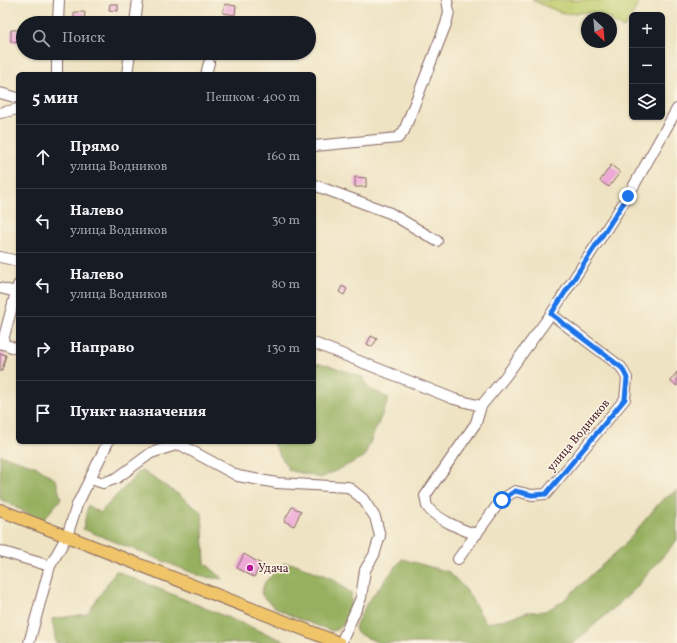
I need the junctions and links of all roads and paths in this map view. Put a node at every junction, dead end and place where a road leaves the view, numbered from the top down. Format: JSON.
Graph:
{"nodes":[{"id":1,"x":59,"y":0,"type":"edge"},
{"id":2,"x":138,"y":0,"type":"edge"},
{"id":3,"x":447,"y":0,"type":"edge"},
{"id":4,"x":58,"y":16,"type":"edge"},
{"id":5,"x":136,"y":16,"type":"edge"},
{"id":6,"x":57,"y":60,"type":"edge"},
{"id":7,"x":129,"y":60,"type":"edge"},
{"id":8,"x":209,"y":63,"type":"dead end"},
{"id":9,"x":57,"y":72,"type":"edge"},
{"id":10,"x":127,"y":72,"type":"edge"},
{"id":11,"x":207,"y":72,"type":"edge"},
{"id":12,"x":0,"y":93,"type":"edge"},
{"id":13,"x":16,"y":97,"type":"edge"},
{"id":14,"x":16,"y":109,"type":"edge"},
{"id":15,"x":677,"y":109,"type":"edge"},
{"id":16,"x":0,"y":113,"type":"edge"},
{"id":17,"x":316,"y":146,"type":"edge"},
{"id":18,"x":316,"y":186,"type":"edge"},
{"id":19,"x":437,"y":241,"type":"dead end"},
{"id":20,"x":0,"y":257,"type":"edge"},
{"id":21,"x":16,"y":261,"type":"edge"},
{"id":22,"x":0,"y":288,"type":"edge"},
{"id":23,"x":16,"y":289,"type":"edge"},
{"id":24,"x":16,"y":292,"type":"edge"},
{"id":25,"x":551,"y":314,"type":"junction"},
{"id":26,"x":1,"y":343,"type":"edge"},
{"id":27,"x":316,"y":344,"type":"edge"},
{"id":28,"x":16,"y":347,"type":"edge"},
{"id":29,"x":481,"y":406,"type":"junction"},
{"id":30,"x":107,"y":444,"type":"edge"},
{"id":31,"x":91,"y":479,"type":"junction"},
{"id":32,"x":0,"y":510,"type":"edge"},
{"id":33,"x":477,"y":534,"type":"junction"},
{"id":34,"x":67,"y":536,"type":"junction"},
{"id":35,"x":0,"y":551,"type":"edge"},
{"id":36,"x":458,"y":559,"type":"dead end"},
{"id":37,"x":50,"y":566,"type":"junction"},
{"id":38,"x":29,"y":643,"type":"edge"},
{"id":39,"x":340,"y":643,"type":"edge"}],
"edges":[{"from":1,"to":4,"type":"street"},
{"from":2,"to":5,"type":"street"},
{"from":3,"to":17,"type":"street"},
{"from":6,"to":9,"type":"street"},
{"from":7,"to":10,"type":"street"},
{"from":8,"to":11,"type":"street"},
{"from":12,"to":13,"type":"street"},
{"from":14,"to":16,"type":"street"},
{"from":15,"to":25,"type":"street"},
{"from":18,"to":19,"type":"street"},
{"from":20,"to":21,"type":"street"},
{"from":22,"to":23,"type":"street"},
{"from":24,"to":26,"type":"street"},
{"from":25,"to":29,"type":"street"},
{"from":25,"to":33,"type":"street","name":"улица Водников"},
{"from":26,"to":28,"type":"street"},
{"from":27,"to":29,"type":"street"},
{"from":29,"to":33,"type":"street"},
{"from":30,"to":31,"type":"street"},
{"from":31,"to":34,"type":"street"},
{"from":31,"to":39,"type":"street"},
{"from":32,"to":34,"type":"main road"},
{"from":33,"to":36,"type":"street","name":"улица Водников"},
{"from":34,"to":37,"type":"street"},
{"from":34,"to":39,"type":"main road"},
{"from":35,"to":37,"type":"street"},
{"from":37,"to":38,"type":"street"}]}
